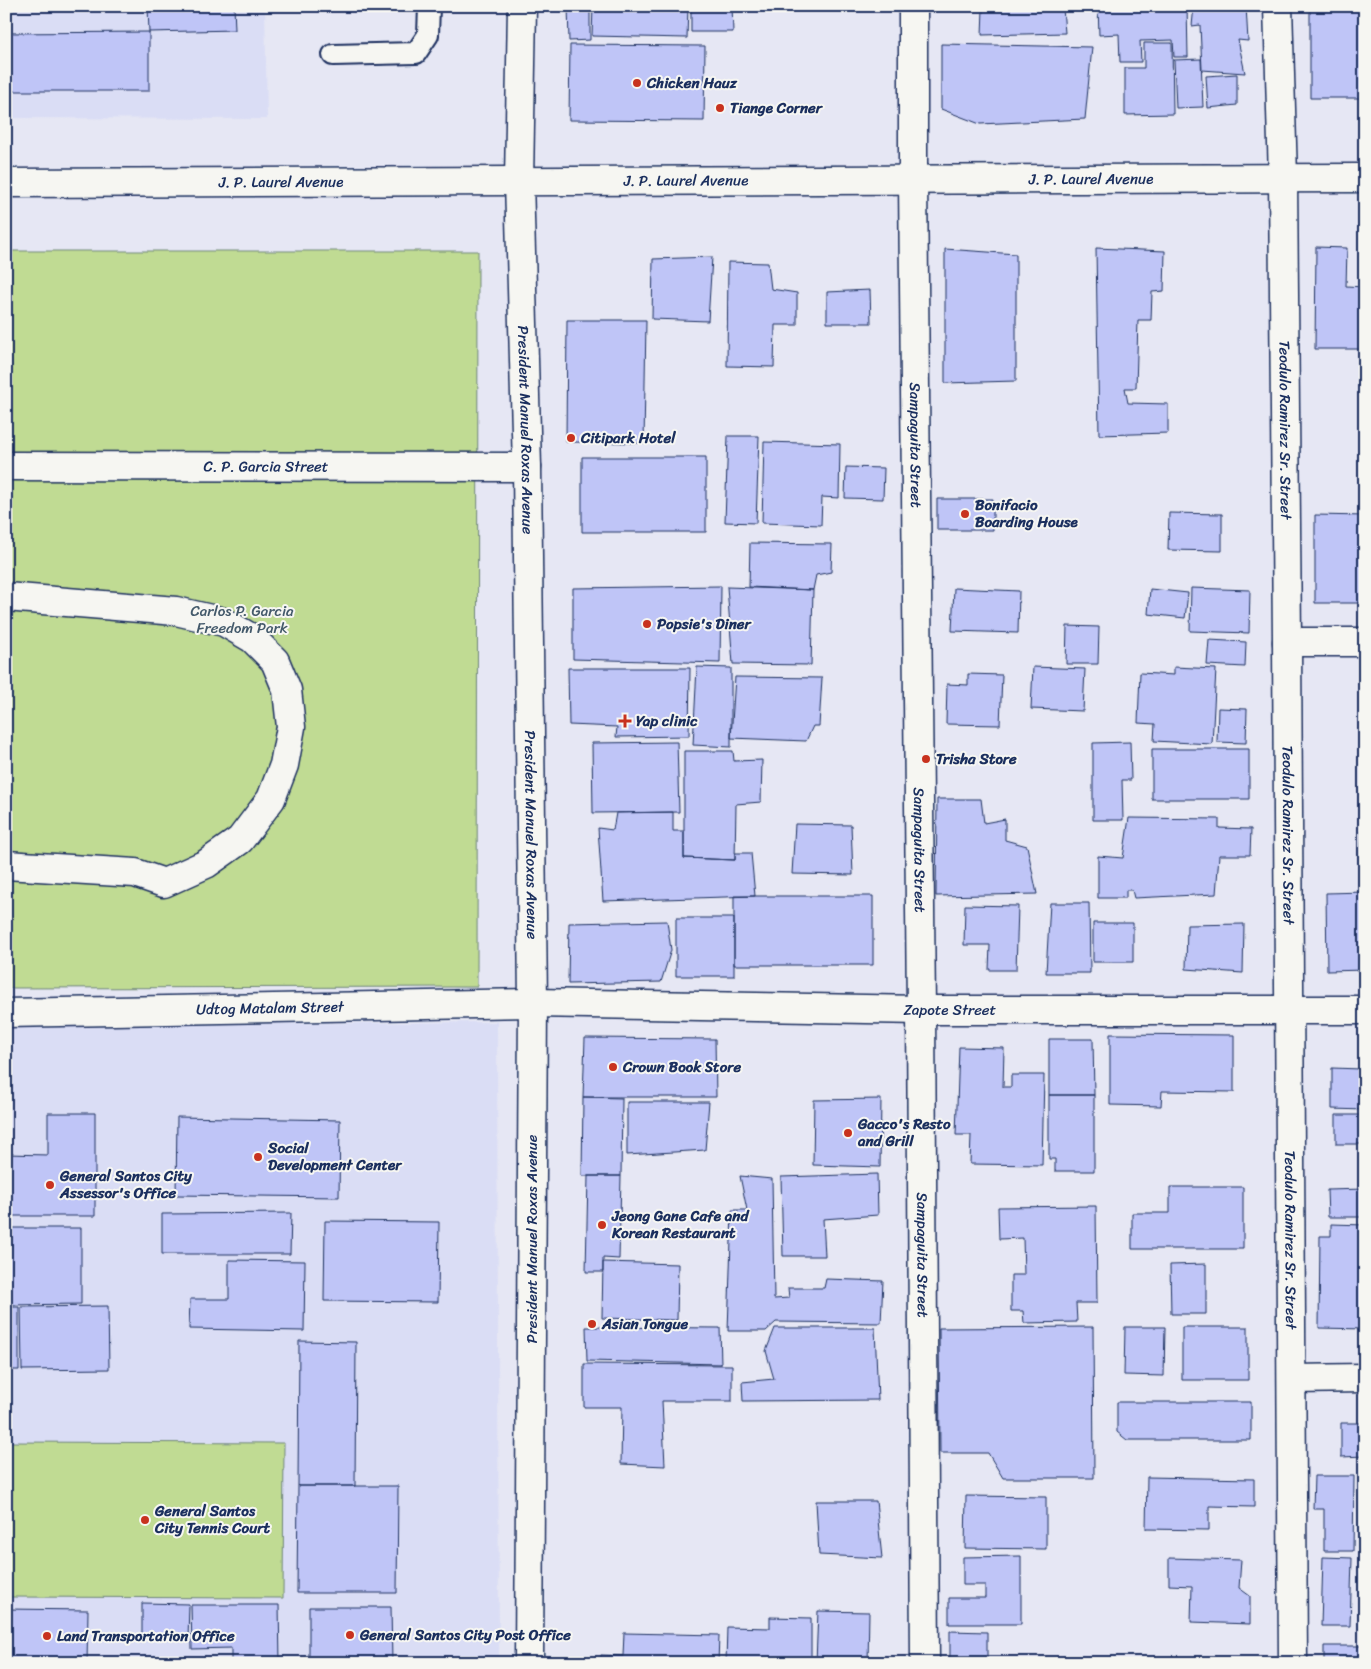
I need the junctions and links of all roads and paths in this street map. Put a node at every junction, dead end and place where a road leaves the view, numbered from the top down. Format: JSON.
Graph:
{"nodes":[{"id":1,"x":429,"y":6,"type":"edge"},
{"id":2,"x":522,"y":6,"type":"edge"},
{"id":3,"x":913,"y":6,"type":"edge"},
{"id":4,"x":1278,"y":6,"type":"edge"},
{"id":5,"x":332,"y":55,"type":"dead end"},
{"id":6,"x":1282,"y":178,"type":"junction"},
{"id":7,"x":1365,"y":178,"type":"edge"},
{"id":8,"x":913,"y":180,"type":"junction"},
{"id":9,"x":519,"y":181,"type":"junction"},
{"id":10,"x":6,"y":183,"type":"edge"},
{"id":11,"x":6,"y":466,"type":"edge"},
{"id":12,"x":527,"y":467,"type":"junction"},
{"id":13,"x":6,"y":598,"type":"edge"},
{"id":14,"x":1287,"y":642,"type":"junction"},
{"id":15,"x":1365,"y":642,"type":"edge"},
{"id":16,"x":6,"y":865,"type":"edge"},
{"id":17,"x":534,"y":1003,"type":"junction"},
{"id":18,"x":921,"y":1010,"type":"junction"},
{"id":19,"x":1289,"y":1010,"type":"junction"},
{"id":20,"x":1365,"y":1010,"type":"edge"},
{"id":21,"x":6,"y":1013,"type":"edge"},
{"id":22,"x":1365,"y":1378,"type":"edge"},
{"id":23,"x":1292,"y":1379,"type":"junction"},
{"id":24,"x":530,"y":1663,"type":"edge"},
{"id":25,"x":925,"y":1663,"type":"edge"},
{"id":26,"x":1294,"y":1663,"type":"edge"}],
"edges":[{"from":1,"to":5,"type":"lane"},
{"from":2,"to":9,"type":"street","name":"President Manuel Roxas Avenue"},
{"from":3,"to":8,"type":"street","name":"Sampaguita Street"},
{"from":4,"to":6,"type":"street","name":"Teodulo Ramirez Sr. Street"},
{"from":6,"to":7,"type":"street","name":"J. P. Laurel Avenue"},
{"from":6,"to":8,"type":"street","name":"J. P. Laurel Avenue"},
{"from":6,"to":14,"type":"street","name":"Teodulo Ramirez Sr. Street"},
{"from":8,"to":9,"type":"street","name":"J. P. Laurel Avenue"},
{"from":8,"to":18,"type":"street","name":"Sampaguita Street"},
{"from":9,"to":10,"type":"street","name":"J. P. Laurel Avenue"},
{"from":9,"to":12,"type":"street","name":"President Manuel Roxas Avenue"},
{"from":11,"to":12,"type":"street","name":"C. P. Garcia Street"},
{"from":12,"to":17,"type":"street","name":"President Manuel Roxas Avenue"},
{"from":13,"to":16,"type":"street"},
{"from":14,"to":15,"type":"street"},
{"from":14,"to":19,"type":"street","name":"Teodulo Ramirez Sr. Street"},
{"from":17,"to":18,"type":"street","name":"Zapote Street"},
{"from":17,"to":21,"type":"street","name":"Udtog Matalam Street"},
{"from":17,"to":24,"type":"street","name":"President Manuel Roxas Avenue"},
{"from":18,"to":19,"type":"street","name":"Zapote Street"},
{"from":18,"to":25,"type":"street","name":"Sampaguita Street"},
{"from":19,"to":20,"type":"street","name":"Zapote Street"},
{"from":19,"to":23,"type":"street","name":"Teodulo Ramirez Sr. Street"},
{"from":22,"to":23,"type":"street"},
{"from":23,"to":26,"type":"street","name":"Teodulo Ramirez Sr. Street"}]}
